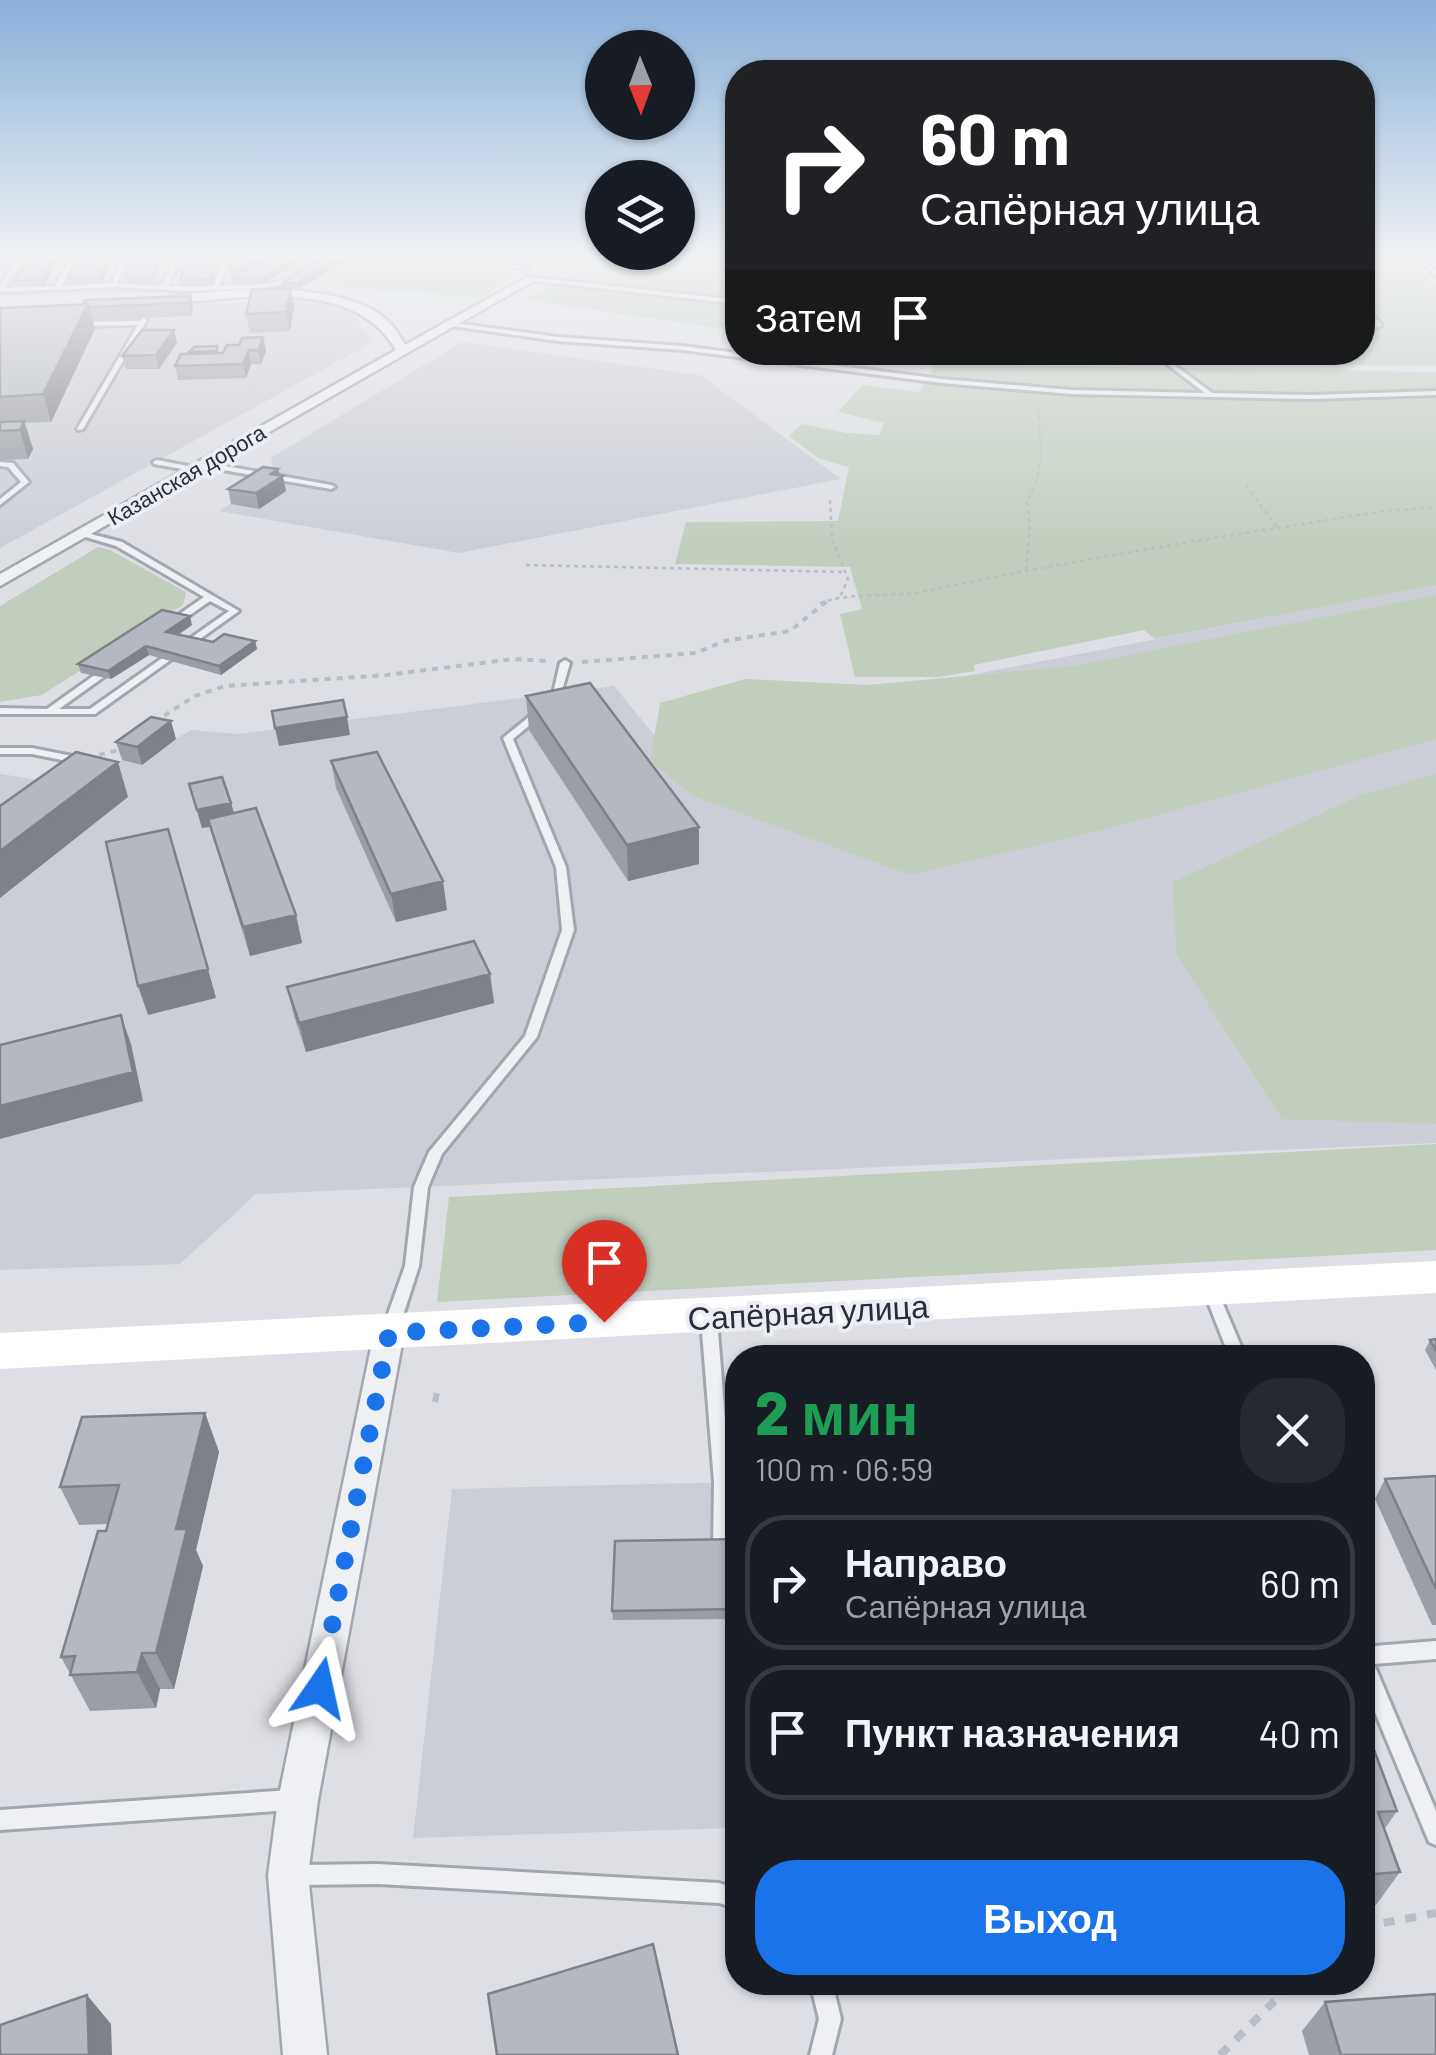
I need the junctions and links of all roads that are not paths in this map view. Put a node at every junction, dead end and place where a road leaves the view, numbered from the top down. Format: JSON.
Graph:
{"nodes":[{"id":1,"x":125,"y":353,"type":"edge"},
{"id":2,"x":400,"y":353,"type":"edge"},
{"id":3,"x":812,"y":365,"type":"edge"},
{"id":4,"x":1172,"y":365,"type":"edge"},
{"id":5,"x":1209,"y":393,"type":"junction"},
{"id":6,"x":1436,"y":393,"type":"edge"},
{"id":7,"x":80,"y":430,"type":"dead end"},
{"id":8,"x":157,"y":462,"type":"dead end"},
{"id":9,"x":0,"y":464,"type":"edge"},
{"id":10,"x":198,"y":466,"type":"junction"},
{"id":11,"x":331,"y":486,"type":"dead end"},
{"id":12,"x":0,"y":503,"type":"edge"},
{"id":13,"x":82,"y":533,"type":"junction"},
{"id":14,"x":0,"y":581,"type":"edge"},
{"id":15,"x":210,"y":597,"type":"junction"},
{"id":16,"x":161,"y":631,"type":"edge"},
{"id":17,"x":565,"y":663,"type":"road end"},
{"id":18,"x":113,"y":666,"type":"edge"},
{"id":19,"x":0,"y":711,"type":"edge"},
{"id":20,"x":48,"y":712,"type":"junction"},
{"id":21,"x":0,"y":751,"type":"edge"},
{"id":22,"x":93,"y":763,"type":"edge"},
{"id":23,"x":1436,"y":1277,"type":"edge"},
{"id":24,"x":1210,"y":1290,"type":"junction"},
{"id":25,"x":708,"y":1316,"type":"junction"},
{"id":26,"x":389,"y":1333,"type":"junction"},
{"id":27,"x":1233,"y":1345,"type":"edge"},
{"id":28,"x":0,"y":1351,"type":"edge"},
{"id":29,"x":722,"y":1549,"type":"edge"},
{"id":30,"x":1436,"y":1650,"type":"edge"},
{"id":31,"x":1375,"y":1656,"type":"edge"},
{"id":32,"x":1375,"y":1688,"type":"edge"},
{"id":33,"x":298,"y":1800,"type":"junction"},
{"id":34,"x":0,"y":1820,"type":"edge"},
{"id":35,"x":1436,"y":1835,"type":"edge"},
{"id":36,"x":288,"y":1874,"type":"junction"},
{"id":37,"x":725,"y":1894,"type":"edge"},
{"id":38,"x":824,"y":1995,"type":"edge"},
{"id":39,"x":304,"y":2055,"type":"edge"},
{"id":40,"x":821,"y":2055,"type":"edge"}],
"edges":[{"from":1,"to":7,"type":"lane"},
{"from":2,"to":10,"type":"street","name":"Казанская дорога"},
{"from":3,"to":5,"type":"lane"},
{"from":4,"to":5,"type":"lane"},
{"from":5,"to":6,"type":"lane"},
{"from":8,"to":10,"type":"lane"},
{"from":9,"to":12,"type":"lane"},
{"from":10,"to":11,"type":"lane"},
{"from":10,"to":13,"type":"street","name":"Казанская дорога"},
{"from":13,"to":14,"type":"street","name":"Казанская дорога"},
{"from":13,"to":15,"type":"lane"},
{"from":15,"to":16,"type":"lane"},
{"from":15,"to":20,"type":"lane"},
{"from":17,"to":26,"type":"lane"},
{"from":18,"to":20,"type":"lane"},
{"from":19,"to":20,"type":"lane"},
{"from":21,"to":22,"type":"lane"},
{"from":23,"to":24,"type":"street","name":"Сапёрная улица"},
{"from":24,"to":25,"type":"street","name":"Сапёрная улица"},
{"from":24,"to":27,"type":"lane"},
{"from":25,"to":26,"type":"street","name":"Сапёрная улица"},
{"from":25,"to":29,"type":"lane"},
{"from":26,"to":28,"type":"street","name":"Сапёрная улица"},
{"from":26,"to":33,"type":"street"},
{"from":30,"to":31,"type":"lane"},
{"from":32,"to":35,"type":"lane"},
{"from":33,"to":34,"type":"lane"},
{"from":33,"to":36,"type":"street"},
{"from":36,"to":37,"type":"lane"},
{"from":36,"to":39,"type":"street"},
{"from":38,"to":40,"type":"lane"}]}
